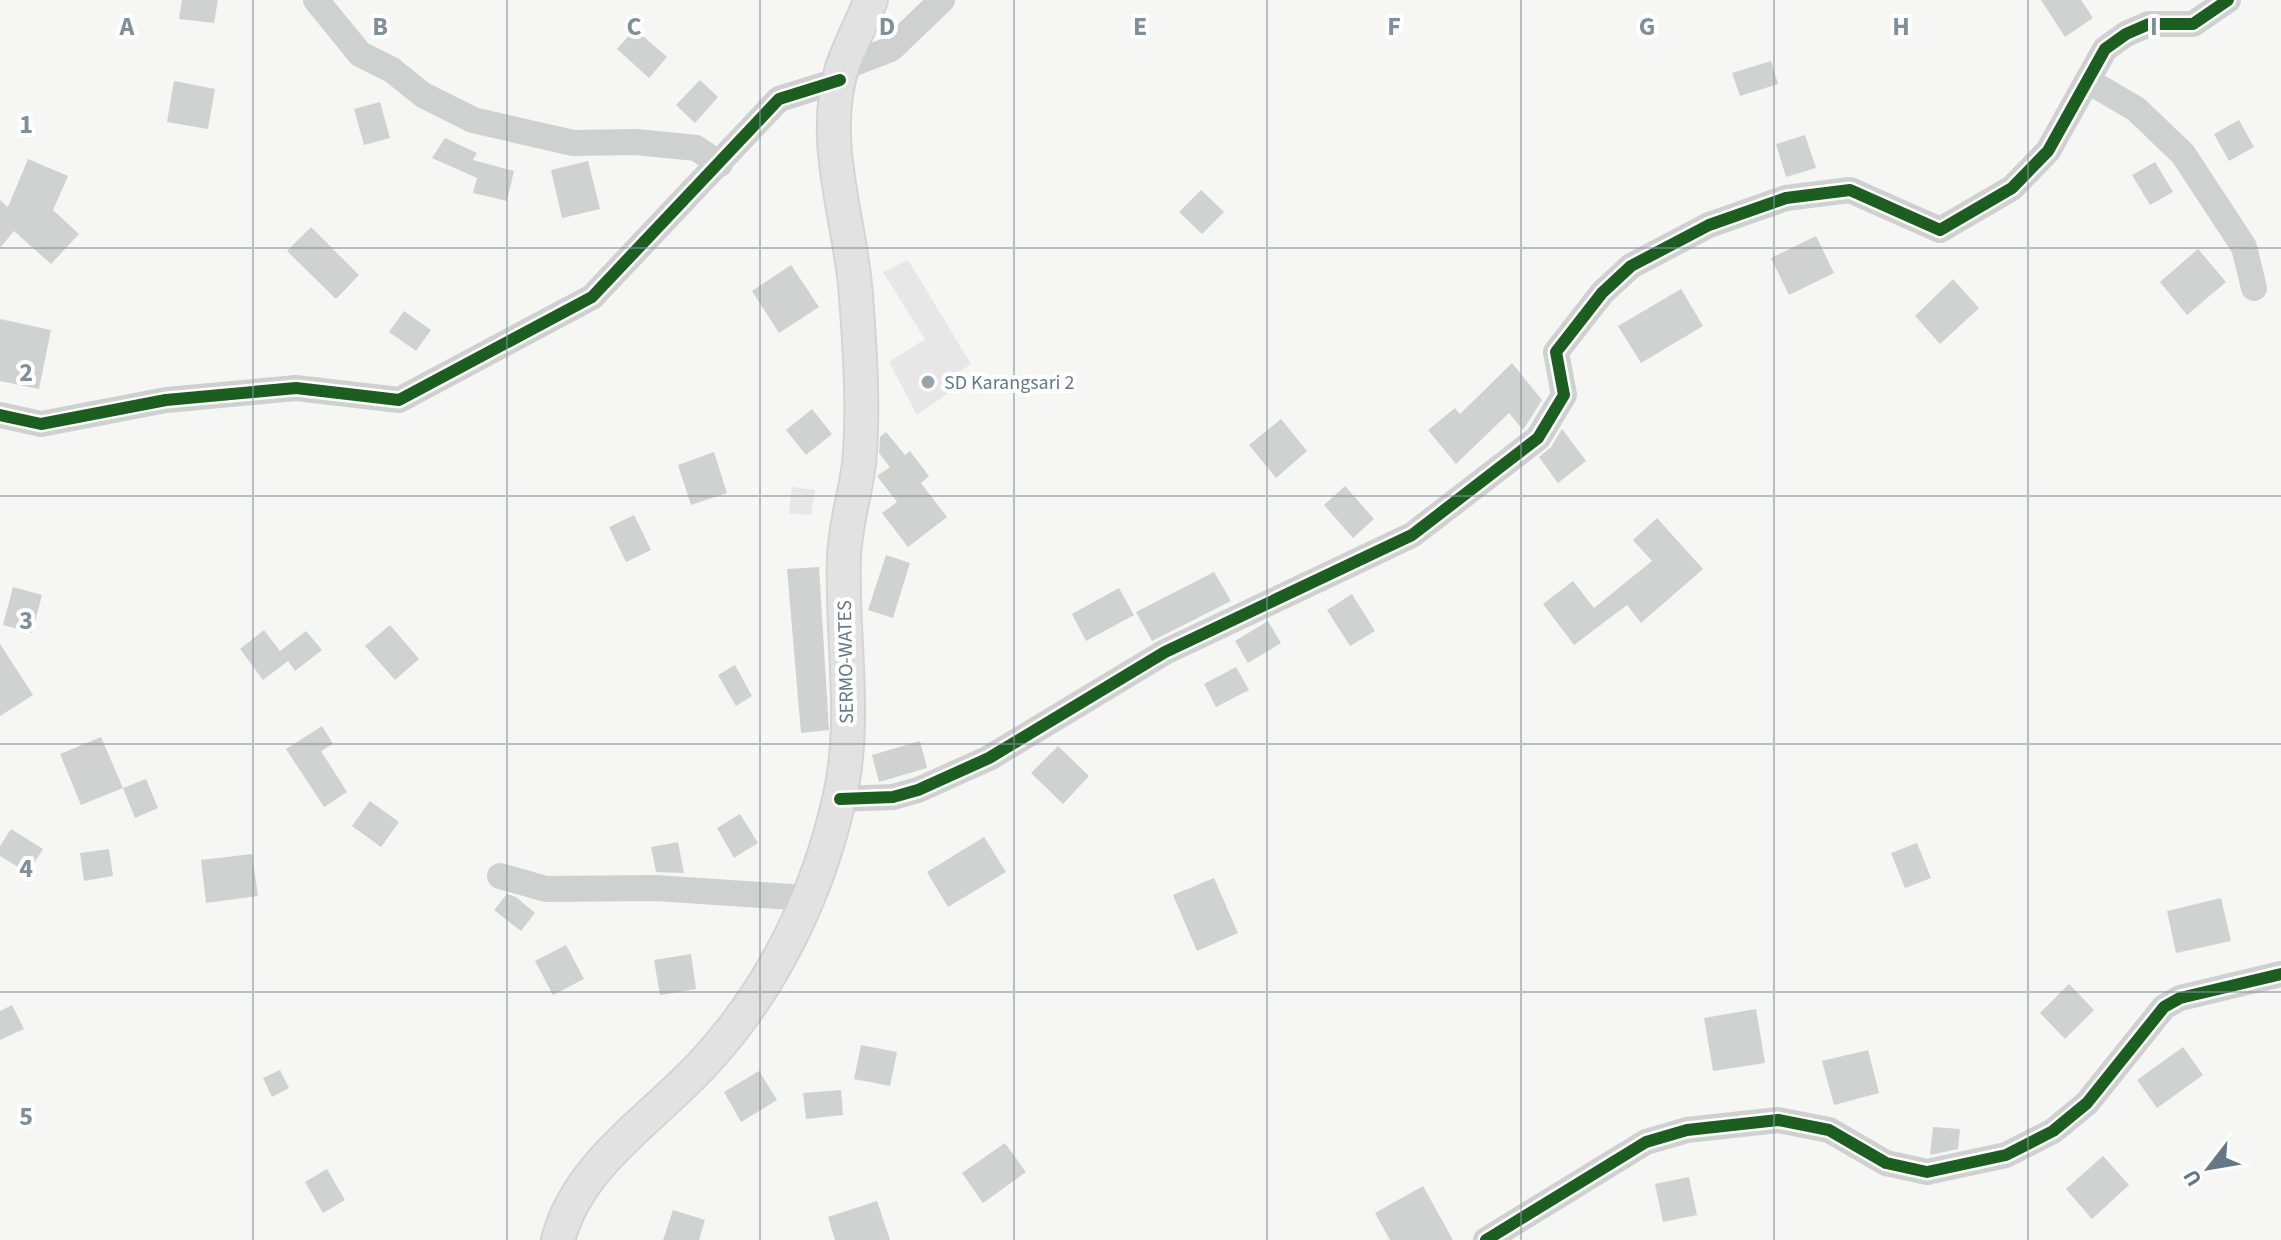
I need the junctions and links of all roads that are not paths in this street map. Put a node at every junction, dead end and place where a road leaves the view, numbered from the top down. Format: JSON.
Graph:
{"nodes":[{"id":1,"x":316,"y":0,"type":"edge"},
{"id":2,"x":871,"y":0,"type":"edge"},
{"id":3,"x":942,"y":0,"type":"edge"},
{"id":4,"x":2228,"y":0,"type":"edge"},
{"id":5,"x":841,"y":74,"type":"junction"},
{"id":6,"x":2088,"y":81,"type":"junction"},
{"id":7,"x":720,"y":164,"type":"junction"},
{"id":8,"x":2254,"y":288,"type":"dead end"},
{"id":9,"x":0,"y":415,"type":"edge"},
{"id":10,"x":840,"y":799,"type":"junction"},
{"id":11,"x":500,"y":876,"type":"dead end"},
{"id":12,"x":806,"y":898,"type":"junction"},
{"id":13,"x":2281,"y":974,"type":"edge"},
{"id":14,"x":558,"y":1240,"type":"edge"},
{"id":15,"x":1486,"y":1240,"type":"edge"}],
"edges":[{"from":1,"to":7,"type":"street"},
{"from":2,"to":5,"type":"main road","name":"SERMO-WATES"},
{"from":3,"to":5,"type":"street"},
{"from":4,"to":6,"type":"street"},
{"from":5,"to":7,"type":"street"},
{"from":5,"to":10,"type":"main road","name":"SERMO-WATES"},
{"from":6,"to":8,"type":"street"},
{"from":6,"to":10,"type":"street"},
{"from":7,"to":9,"type":"street"},
{"from":10,"to":12,"type":"main road","name":"SERMO-WATES"},
{"from":11,"to":12,"type":"street"},
{"from":12,"to":14,"type":"main road","name":"SERMO-WATES"},
{"from":13,"to":15,"type":"street"}]}
